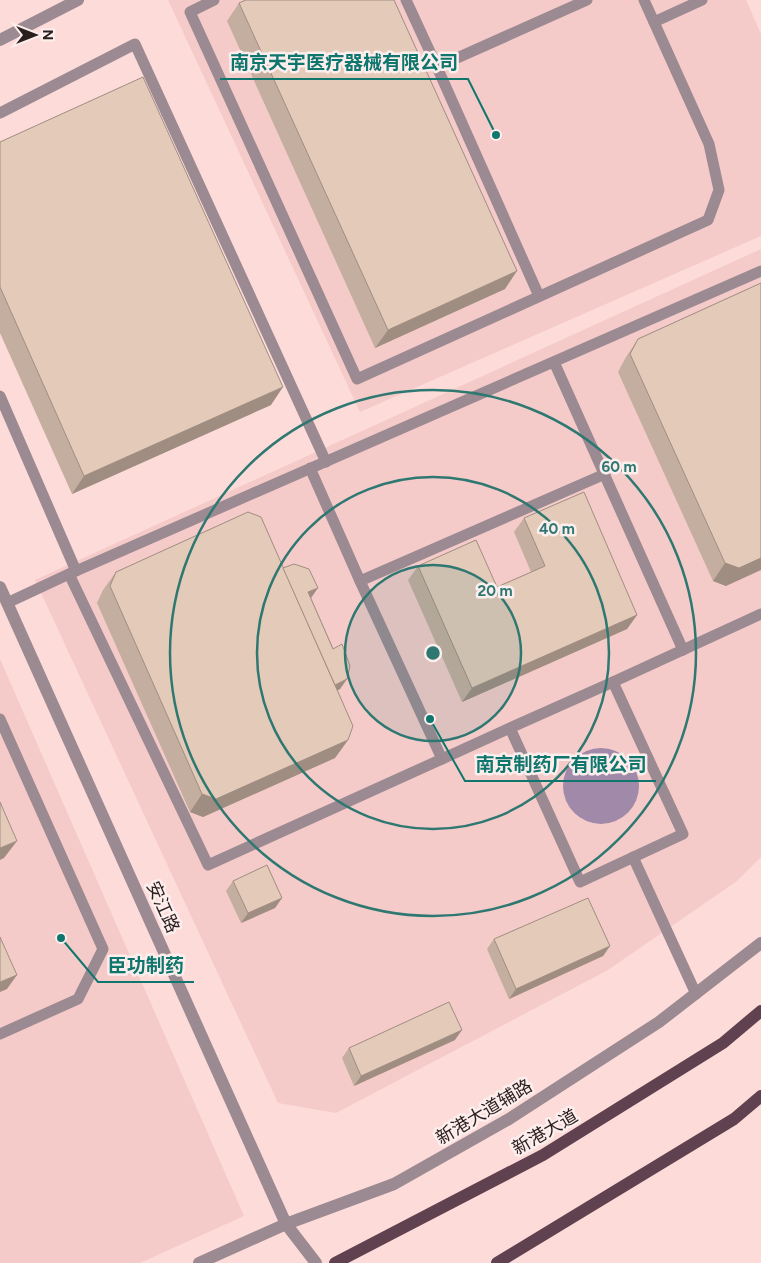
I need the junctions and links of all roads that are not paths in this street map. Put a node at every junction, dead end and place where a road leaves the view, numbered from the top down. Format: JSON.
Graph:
{"nodes":[{"id":1,"x":78,"y":0,"type":"edge"},
{"id":2,"x":214,"y":0,"type":"edge"},
{"id":3,"x":406,"y":0,"type":"edge"},
{"id":4,"x":587,"y":0,"type":"edge"},
{"id":5,"x":644,"y":0,"type":"edge"},
{"id":6,"x":702,"y":0,"type":"edge"},
{"id":7,"x":654,"y":22,"type":"junction"},
{"id":8,"x":0,"y":40,"type":"edge"},
{"id":9,"x":437,"y":67,"type":"junction"},
{"id":10,"x":0,"y":113,"type":"edge"},
{"id":11,"x":761,"y":271,"type":"edge"},
{"id":12,"x":539,"y":296,"type":"junction"},
{"id":13,"x":554,"y":362,"type":"junction"},
{"id":14,"x":0,"y":396,"type":"edge"},
{"id":15,"x":326,"y":462,"type":"junction"},
{"id":16,"x":310,"y":468,"type":"junction"},
{"id":17,"x":604,"y":474,"type":"junction"},
{"id":18,"x":72,"y":572,"type":"junction"},
{"id":19,"x":360,"y":581,"type":"junction"},
{"id":20,"x":0,"y":587,"type":"edge"},
{"id":21,"x":7,"y":602,"type":"junction"},
{"id":22,"x":761,"y":614,"type":"edge"},
{"id":23,"x":683,"y":650,"type":"junction"},
{"id":24,"x":613,"y":682,"type":"junction"},
{"id":25,"x":0,"y":719,"type":"edge"},
{"id":26,"x":510,"y":728,"type":"junction"},
{"id":27,"x":442,"y":759,"type":"junction"},
{"id":28,"x":633,"y":857,"type":"junction"},
{"id":29,"x":761,"y":944,"type":"edge"},
{"id":30,"x":696,"y":994,"type":"junction"},
{"id":31,"x":761,"y":1010,"type":"edge"},
{"id":32,"x":0,"y":1034,"type":"edge"},
{"id":33,"x":761,"y":1096,"type":"edge"},
{"id":34,"x":286,"y":1224,"type":"junction"},
{"id":35,"x":199,"y":1263,"type":"edge"},
{"id":36,"x":316,"y":1263,"type":"edge"},
{"id":37,"x":335,"y":1263,"type":"edge"},
{"id":38,"x":497,"y":1263,"type":"edge"}],
"edges":[{"from":1,"to":8,"type":"street"},
{"from":2,"to":12,"type":"lane"},
{"from":3,"to":9,"type":"lane"},
{"from":4,"to":9,"type":"lane"},
{"from":5,"to":7,"type":"lane"},
{"from":6,"to":7,"type":"lane"},
{"from":7,"to":12,"type":"lane"},
{"from":9,"to":12,"type":"lane"},
{"from":10,"to":15,"type":"lane"},
{"from":11,"to":13,"type":"lane"},
{"from":13,"to":15,"type":"lane"},
{"from":13,"to":17,"type":"lane"},
{"from":14,"to":18,"type":"lane"},
{"from":15,"to":16,"type":"lane"},
{"from":16,"to":18,"type":"lane"},
{"from":16,"to":19,"type":"lane"},
{"from":17,"to":19,"type":"lane"},
{"from":17,"to":23,"type":"lane"},
{"from":18,"to":21,"type":"lane"},
{"from":18,"to":27,"type":"lane"},
{"from":19,"to":27,"type":"lane"},
{"from":20,"to":21,"type":"street","name":"安江路"},
{"from":21,"to":34,"type":"street","name":"安江路"},
{"from":22,"to":23,"type":"lane"},
{"from":23,"to":24,"type":"lane"},
{"from":24,"to":26,"type":"lane"},
{"from":24,"to":28,"type":"lane"},
{"from":25,"to":32,"type":"lane"},
{"from":26,"to":27,"type":"lane"},
{"from":26,"to":28,"type":"lane"},
{"from":28,"to":30,"type":"lane"},
{"from":29,"to":30,"type":"street","name":"新港大道辅路"},
{"from":30,"to":34,"type":"street","name":"新港大道辅路"},
{"from":31,"to":37,"type":"main road","name":"新港大道"},
{"from":33,"to":38,"type":"main road"},
{"from":34,"to":35,"type":"street","name":"新港大道辅路"},
{"from":34,"to":36,"type":"street","name":"安江路"}]}
